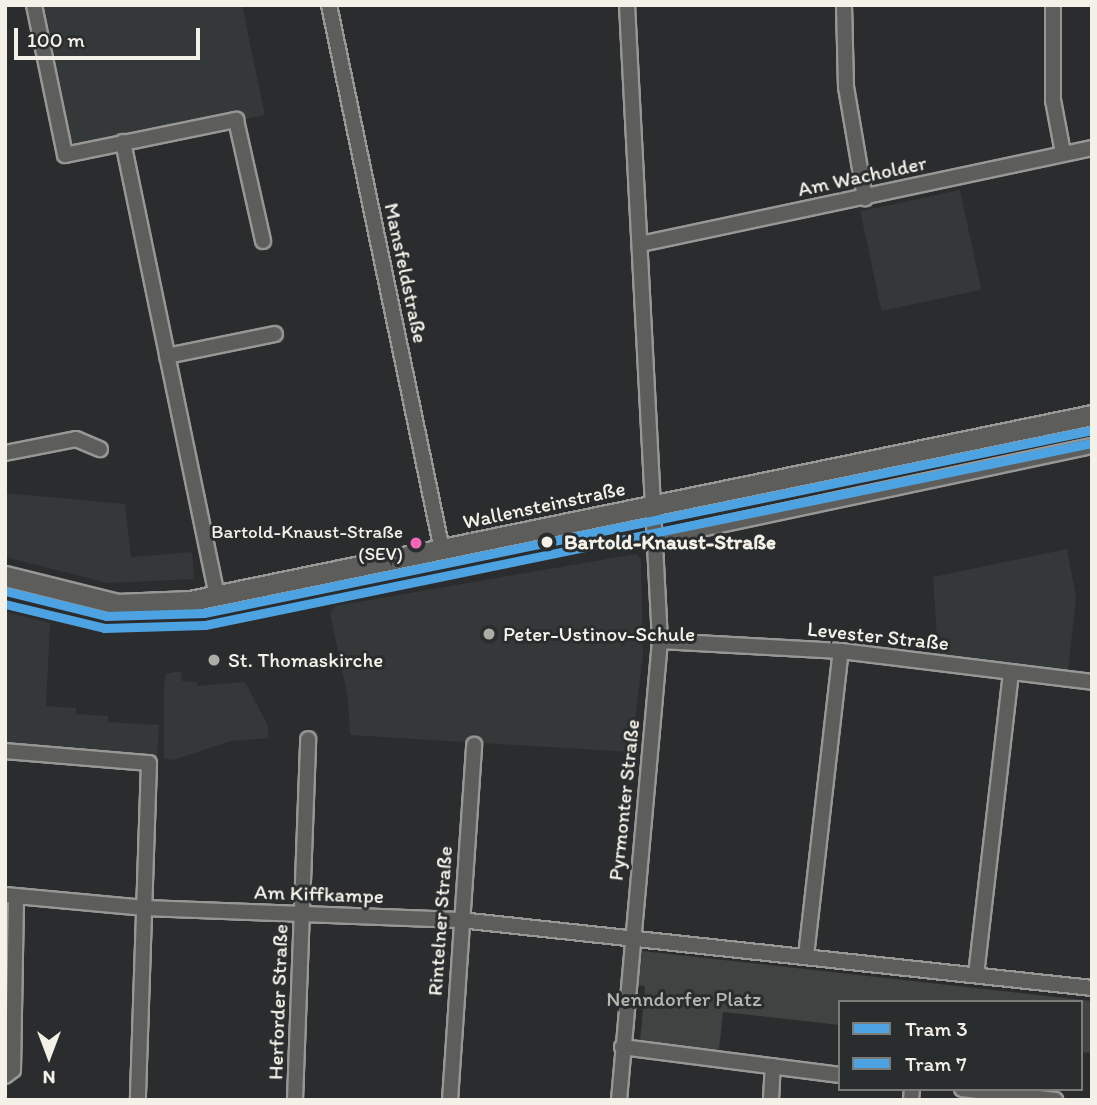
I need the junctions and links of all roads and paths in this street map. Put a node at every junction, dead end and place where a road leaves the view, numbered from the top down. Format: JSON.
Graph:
{"nodes":[{"id":1,"x":34,"y":5,"type":"edge"},
{"id":2,"x":329,"y":5,"type":"edge"},
{"id":3,"x":627,"y":5,"type":"edge"},
{"id":4,"x":844,"y":5,"type":"edge"},
{"id":5,"x":1052,"y":5,"type":"edge"},
{"id":6,"x":123,"y":142,"type":"junction"},
{"id":7,"x":1092,"y":148,"type":"edge"},
{"id":8,"x":1063,"y":153,"type":"junction"},
{"id":9,"x":865,"y":198,"type":"junction"},
{"id":10,"x":263,"y":241,"type":"dead end"},
{"id":11,"x":641,"y":244,"type":"junction"},
{"id":12,"x":275,"y":334,"type":"dead end"},
{"id":13,"x":167,"y":356,"type":"junction"},
{"id":14,"x":1092,"y":415,"type":"edge"},
{"id":15,"x":1092,"y":446,"type":"edge"},
{"id":16,"x":100,"y":449,"type":"dead end"},
{"id":17,"x":5,"y":453,"type":"edge"},
{"id":18,"x":654,"y":505,"type":"junction"},
{"id":19,"x":654,"y":539,"type":"junction"},
{"id":20,"x":442,"y":550,"type":"junction"},
{"id":21,"x":6,"y":582,"type":"edge"},
{"id":22,"x":217,"y":596,"type":"junction"},
{"id":23,"x":660,"y":641,"type":"junction"},
{"id":24,"x":841,"y":652,"type":"junction"},
{"id":25,"x":1011,"y":673,"type":"junction"},
{"id":26,"x":1092,"y":682,"type":"edge"},
{"id":27,"x":308,"y":739,"type":"dead end"},
{"id":28,"x":474,"y":745,"type":"dead end"},
{"id":29,"x":5,"y":751,"type":"edge"},
{"id":30,"x":11,"y":895,"type":"edge"},
{"id":31,"x":145,"y":908,"type":"junction"},
{"id":32,"x":303,"y":915,"type":"junction"},
{"id":33,"x":460,"y":920,"type":"junction"},
{"id":34,"x":631,"y":936,"type":"junction"},
{"id":35,"x":806,"y":956,"type":"junction"},
{"id":36,"x":975,"y":975,"type":"junction"},
{"id":37,"x":1092,"y":988,"type":"edge"},
{"id":38,"x":622,"y":1048,"type":"junction"},
{"id":39,"x":773,"y":1066,"type":"junction"},
{"id":40,"x":838,"y":1075,"type":"edge"},
{"id":41,"x":5,"y":1076,"type":"edge"},
{"id":42,"x":979,"y":1091,"type":"edge"},
{"id":43,"x":138,"y":1100,"type":"edge"},
{"id":44,"x":295,"y":1100,"type":"edge"},
{"id":45,"x":450,"y":1100,"type":"edge"},
{"id":46,"x":619,"y":1100,"type":"edge"},
{"id":47,"x":771,"y":1100,"type":"edge"},
{"id":48,"x":1055,"y":1100,"type":"edge"}],
"edges":[{"from":1,"to":6,"type":"street"},
{"from":2,"to":20,"type":"street","name":"Mansfeldstraße"},
{"from":3,"to":11,"type":"street"},
{"from":4,"to":9,"type":"street"},
{"from":5,"to":8,"type":"street"},
{"from":6,"to":10,"type":"street"},
{"from":6,"to":13,"type":"street"},
{"from":7,"to":8,"type":"street","name":"Am Wacholder"},
{"from":8,"to":9,"type":"street","name":"Am Wacholder"},
{"from":9,"to":11,"type":"street","name":"Am Wacholder"},
{"from":11,"to":18,"type":"street"},
{"from":12,"to":13,"type":"street"},
{"from":13,"to":22,"type":"street"},
{"from":14,"to":18,"type":"street","name":"Wallensteinstraße"},
{"from":15,"to":19,"type":"street"},
{"from":16,"to":17,"type":"street"},
{"from":18,"to":19,"type":"street","name":"Pyrmonter Straße"},
{"from":18,"to":20,"type":"street","name":"Wallensteinstraße"},
{"from":19,"to":23,"type":"street","name":"Pyrmonter Straße"},
{"from":20,"to":22,"type":"street","name":"Wallensteinstraße"},
{"from":21,"to":22,"type":"street","name":"Wallensteinstraße"},
{"from":23,"to":24,"type":"street","name":"Levester Straße"},
{"from":23,"to":34,"type":"street","name":"Pyrmonter Straße"},
{"from":24,"to":25,"type":"street","name":"Levester Straße"},
{"from":24,"to":35,"type":"street"},
{"from":25,"to":26,"type":"street","name":"Levester Straße"},
{"from":25,"to":36,"type":"street"},
{"from":27,"to":32,"type":"street","name":"Herforder Straße"},
{"from":28,"to":33,"type":"street","name":"Rintelner Straße"},
{"from":29,"to":31,"type":"street"},
{"from":30,"to":31,"type":"street","name":"Am Kiffkampe"},
{"from":30,"to":41,"type":"street"},
{"from":31,"to":32,"type":"street","name":"Am Kiffkampe"},
{"from":31,"to":43,"type":"street"},
{"from":32,"to":33,"type":"street","name":"Am Kiffkampe"},
{"from":32,"to":44,"type":"street","name":"Herforder Straße"},
{"from":33,"to":34,"type":"street","name":"Am Kiffkampe"},
{"from":33,"to":45,"type":"street","name":"Rintelner Straße"},
{"from":34,"to":35,"type":"street"},
{"from":34,"to":38,"type":"street","name":"Pyrmonter Straße"},
{"from":35,"to":36,"type":"street"},
{"from":36,"to":37,"type":"street"},
{"from":38,"to":39,"type":"street"},
{"from":38,"to":46,"type":"street","name":"Pyrmonter Straße"},
{"from":39,"to":40,"type":"street"},
{"from":39,"to":47,"type":"street"},
{"from":42,"to":48,"type":"street"}]}
